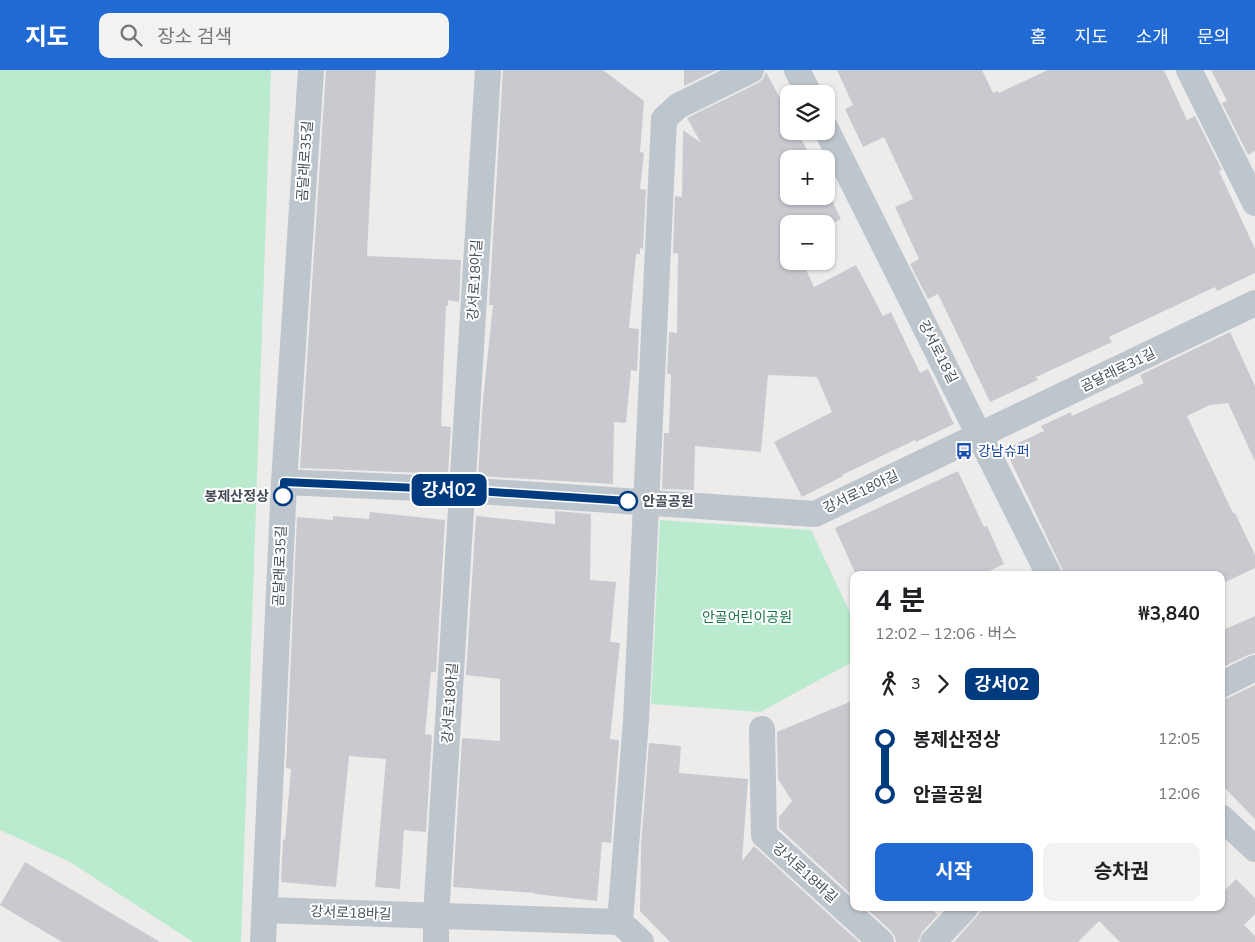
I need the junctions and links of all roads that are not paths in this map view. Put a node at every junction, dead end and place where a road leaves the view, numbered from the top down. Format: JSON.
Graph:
{"nodes":[{"id":1,"x":311,"y":70,"type":"edge"},
{"id":2,"x":488,"y":70,"type":"edge"},
{"id":3,"x":751,"y":70,"type":"edge"},
{"id":4,"x":797,"y":70,"type":"edge"},
{"id":5,"x":1190,"y":70,"type":"edge"},
{"id":6,"x":804,"y":85,"type":"edge"},
{"id":7,"x":832,"y":140,"type":"edge"},
{"id":8,"x":1255,"y":203,"type":"edge"},
{"id":9,"x":1255,"y":303,"type":"edge"},
{"id":10,"x":980,"y":436,"type":"junction"},
{"id":11,"x":284,"y":482,"type":"junction"},
{"id":12,"x":463,"y":490,"type":"junction"},
{"id":13,"x":646,"y":502,"type":"junction"},
{"id":14,"x":1047,"y":571,"type":"edge"},
{"id":15,"x":1255,"y":668,"type":"edge"},
{"id":16,"x":1225,"y":682,"type":"edge"},
{"id":17,"x":762,"y":729,"type":"dead end"},
{"id":18,"x":1225,"y":821,"type":"edge"},
{"id":19,"x":1255,"y":849,"type":"edge"},
{"id":20,"x":265,"y":910,"type":"junction"},
{"id":21,"x":962,"y":911,"type":"edge"},
{"id":22,"x":436,"y":916,"type":"junction"},
{"id":23,"x":620,"y":922,"type":"junction"},
{"id":24,"x":263,"y":942,"type":"edge"},
{"id":25,"x":436,"y":942,"type":"edge"},
{"id":26,"x":641,"y":942,"type":"edge"},
{"id":27,"x":881,"y":942,"type":"edge"},
{"id":28,"x":933,"y":942,"type":"edge"}],
"edges":[{"from":1,"to":11,"type":"street","name":"곰달래로35길"},
{"from":2,"to":12,"type":"street","name":"강서로18아길"},
{"from":3,"to":13,"type":"street"},
{"from":4,"to":6,"type":"street"},
{"from":5,"to":8,"type":"street"},
{"from":7,"to":10,"type":"street","name":"강서로18길"},
{"from":9,"to":10,"type":"street","name":"곰달래로31길"},
{"from":10,"to":13,"type":"street","name":"강서로18아길"},
{"from":10,"to":14,"type":"street","name":"강서로18길"},
{"from":11,"to":12,"type":"street","name":"강서로18아길"},
{"from":11,"to":20,"type":"street","name":"곰달래로35길"},
{"from":12,"to":13,"type":"street","name":"강서로18아길"},
{"from":12,"to":22,"type":"street","name":"강서로18아길"},
{"from":13,"to":23,"type":"street"},
{"from":15,"to":16,"type":"street"},
{"from":17,"to":27,"type":"street","name":"강서로18바길"},
{"from":18,"to":19,"type":"street"},
{"from":20,"to":22,"type":"street","name":"강서로18바길"},
{"from":20,"to":24,"type":"street","name":"곰달래로35길"},
{"from":21,"to":28,"type":"street"},
{"from":22,"to":23,"type":"street","name":"강서로18바길"},
{"from":22,"to":25,"type":"street"},
{"from":23,"to":26,"type":"street"}]}
